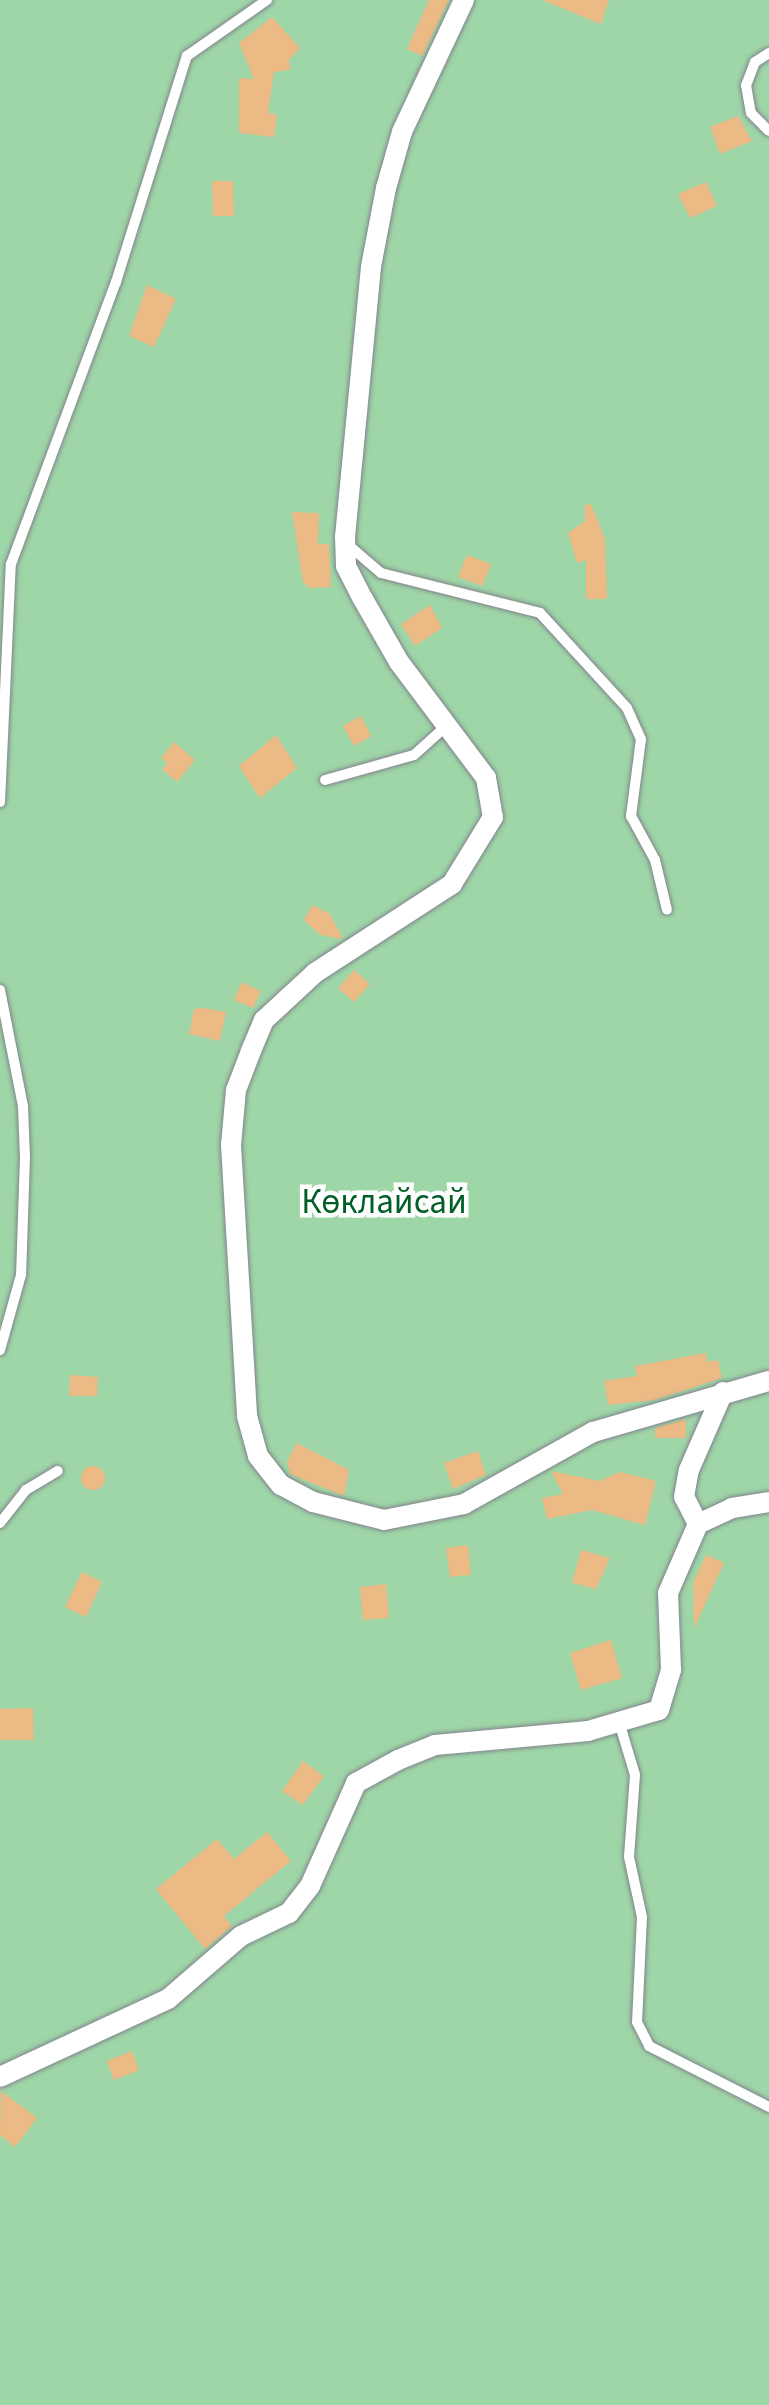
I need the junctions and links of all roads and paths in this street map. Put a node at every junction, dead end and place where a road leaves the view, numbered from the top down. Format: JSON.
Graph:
{"nodes":[{"id":1,"x":266,"y":0,"type":"edge"},
{"id":2,"x":464,"y":0,"type":"edge"},
{"id":3,"x":769,"y":53,"type":"edge"},
{"id":4,"x":769,"y":131,"type":"edge"},
{"id":5,"x":345,"y":542,"type":"junction"},
{"id":6,"x":444,"y":728,"type":"junction"},
{"id":7,"x":325,"y":780,"type":"dead end"},
{"id":8,"x":0,"y":802,"type":"edge"},
{"id":9,"x":667,"y":910,"type":"dead end"},
{"id":10,"x":0,"y":990,"type":"edge"},
{"id":11,"x":0,"y":1350,"type":"edge"},
{"id":12,"x":769,"y":1381,"type":"edge"},
{"id":13,"x":723,"y":1392,"type":"junction"},
{"id":14,"x":58,"y":1471,"type":"dead end"},
{"id":15,"x":769,"y":1502,"type":"edge"},
{"id":16,"x":0,"y":1524,"type":"edge"},
{"id":17,"x":698,"y":1524,"type":"junction"},
{"id":18,"x":620,"y":1725,"type":"junction"},
{"id":19,"x":0,"y":2077,"type":"edge"},
{"id":20,"x":769,"y":2107,"type":"edge"}],
"edges":[{"from":1,"to":8,"type":"lane"},
{"from":2,"to":5,"type":"street"},
{"from":3,"to":4,"type":"lane"},
{"from":5,"to":6,"type":"street"},
{"from":5,"to":9,"type":"lane"},
{"from":6,"to":7,"type":"lane"},
{"from":6,"to":13,"type":"street"},
{"from":10,"to":11,"type":"lane"},
{"from":12,"to":13,"type":"street"},
{"from":13,"to":17,"type":"street"},
{"from":14,"to":16,"type":"lane"},
{"from":15,"to":17,"type":"street"},
{"from":17,"to":18,"type":"street"},
{"from":18,"to":19,"type":"street"},
{"from":18,"to":20,"type":"lane"}]}
